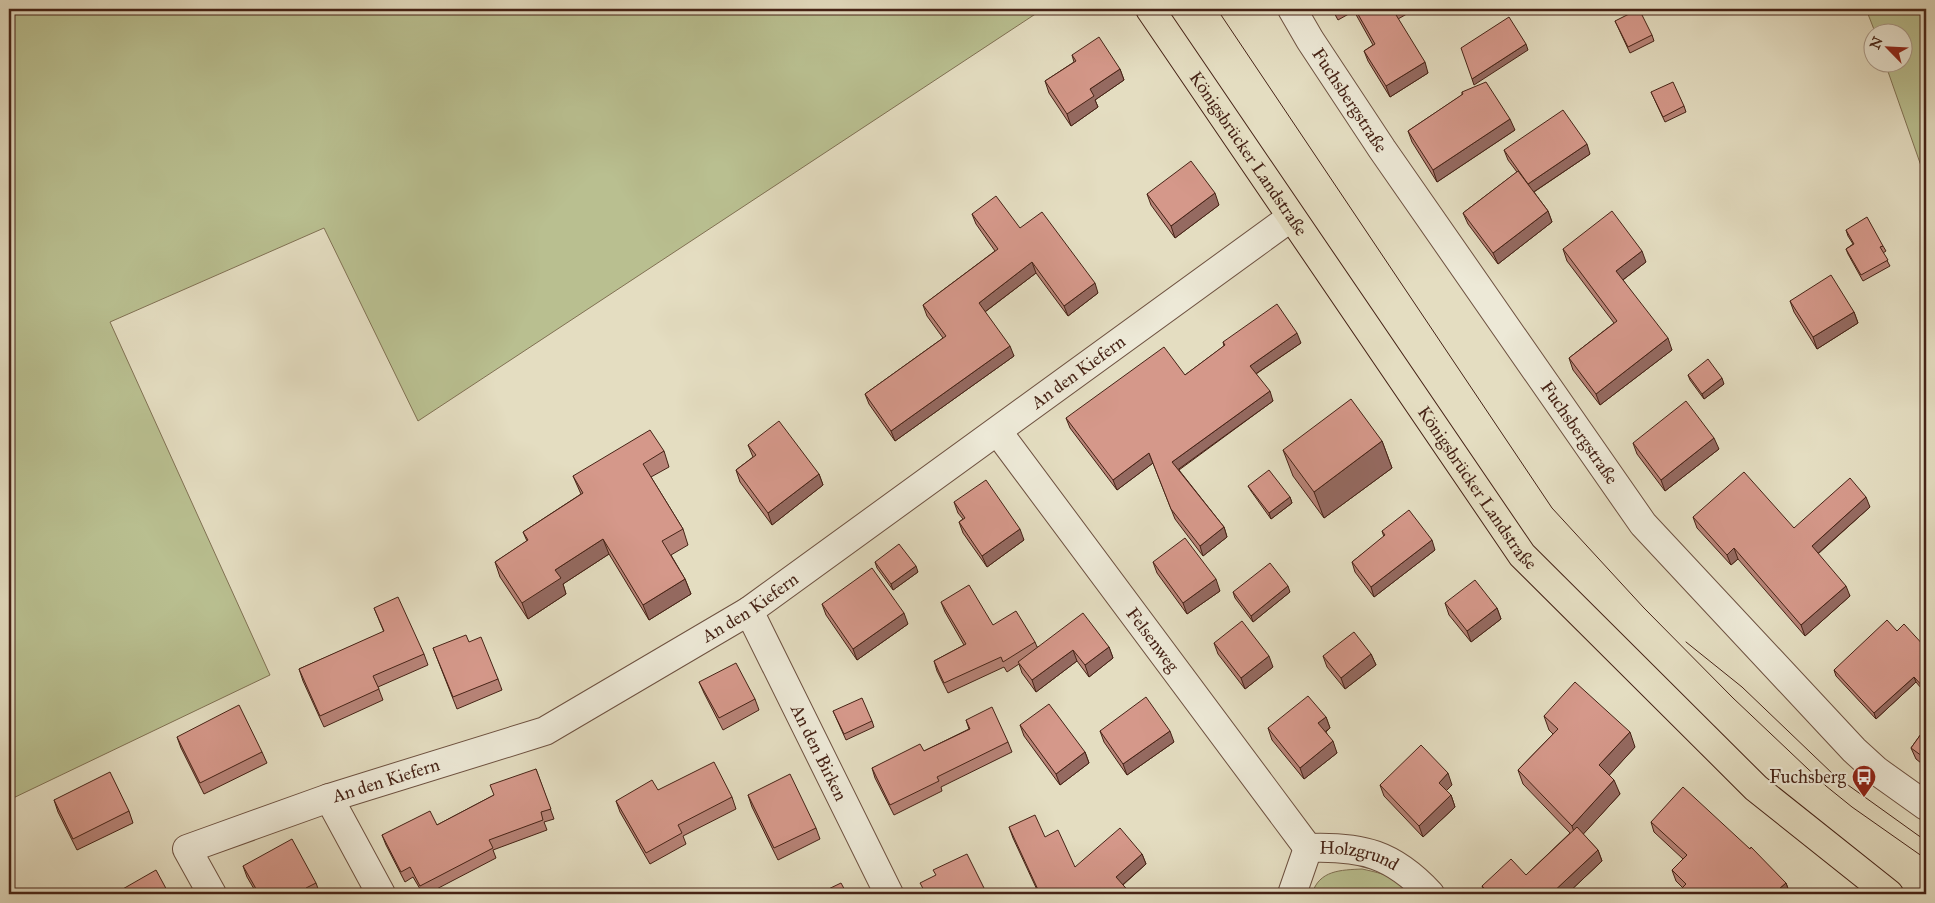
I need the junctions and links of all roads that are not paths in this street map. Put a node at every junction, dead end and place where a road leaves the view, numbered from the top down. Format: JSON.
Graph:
{"nodes":[{"id":1,"x":1150,"y":9,"type":"edge"},
{"id":2,"x":1292,"y":9,"type":"edge"},
{"id":3,"x":1290,"y":218,"type":"junction"},
{"id":4,"x":998,"y":432,"type":"junction"},
{"id":5,"x":749,"y":611,"type":"junction"},
{"id":6,"x":329,"y":798,"type":"junction"},
{"id":7,"x":1926,"y":806,"type":"edge"},
{"id":8,"x":1308,"y":848,"type":"junction"},
{"id":9,"x":212,"y":894,"type":"edge"},
{"id":10,"x":381,"y":894,"type":"edge"},
{"id":11,"x":890,"y":894,"type":"edge"},
{"id":12,"x":1292,"y":894,"type":"edge"},
{"id":13,"x":1430,"y":894,"type":"edge"},
{"id":14,"x":1888,"y":894,"type":"edge"}],
"edges":[{"from":1,"to":3,"type":"main road","name":"Königsbrücker Landstraße"},
{"from":2,"to":7,"type":"street","name":"Fuchsbergstraße"},
{"from":3,"to":4,"type":"street","name":"An den Kiefern"},
{"from":3,"to":14,"type":"main road","name":"Königsbrücker Landstraße"},
{"from":4,"to":5,"type":"street","name":"An den Kiefern"},
{"from":4,"to":8,"type":"street","name":"Felsenweg"},
{"from":5,"to":6,"type":"street","name":"An den Kiefern"},
{"from":5,"to":11,"type":"street","name":"An den Birken"},
{"from":6,"to":9,"type":"street","name":"An den Kiefern"},
{"from":6,"to":10,"type":"street"},
{"from":8,"to":12,"type":"street"},
{"from":8,"to":13,"type":"street","name":"Holzgrund"}]}
